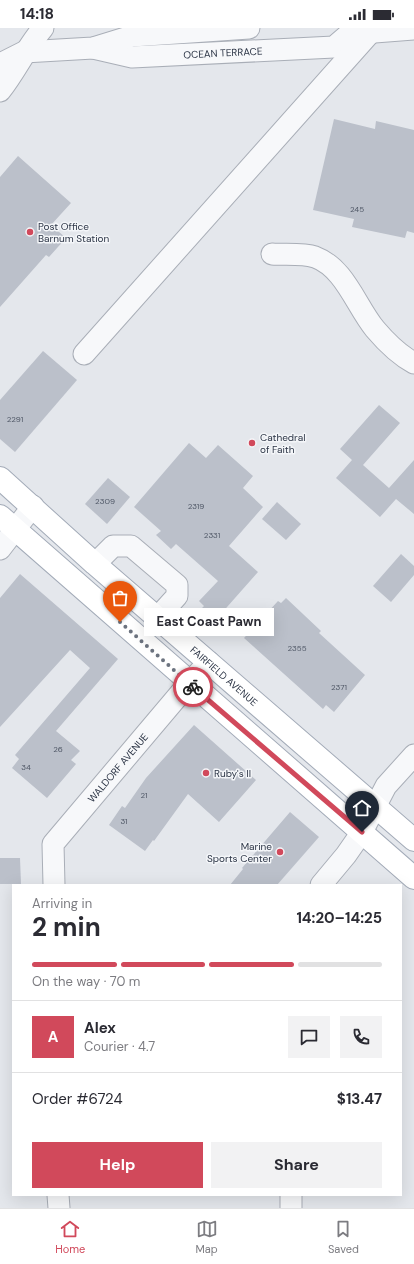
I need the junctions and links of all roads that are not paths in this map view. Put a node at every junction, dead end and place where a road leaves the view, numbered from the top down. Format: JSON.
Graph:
{"nodes":[{"id":1,"x":249,"y":28,"type":"edge"},
{"id":2,"x":414,"y":29,"type":"edge"},
{"id":3,"x":38,"y":30,"type":"edge"},
{"id":4,"x":345,"y":31,"type":"edge"},
{"id":5,"x":370,"y":33,"type":"junction"},
{"id":6,"x":93,"y":48,"type":"junction"},
{"id":7,"x":24,"y":52,"type":"junction"},
{"id":8,"x":0,"y":64,"type":"edge"},
{"id":9,"x":0,"y":92,"type":"edge"},
{"id":10,"x":272,"y":254,"type":"dead end"},
{"id":11,"x":84,"y":354,"type":"dead end"},
{"id":12,"x":414,"y":363,"type":"edge"},
{"id":13,"x":0,"y":478,"type":"edge"},
{"id":14,"x":33,"y":506,"type":"junction"},
{"id":15,"x":0,"y":516,"type":"edge"},
{"id":16,"x":16,"y":530,"type":"junction"},
{"id":17,"x":0,"y":549,"type":"edge"},
{"id":18,"x":95,"y":564,"type":"junction"},
{"id":19,"x":157,"y":618,"type":"junction"},
{"id":20,"x":209,"y":662,"type":"junction"},
{"id":21,"x":189,"y":683,"type":"junction"},
{"id":22,"x":413,"y":757,"type":"edge"},
{"id":23,"x":376,"y":805,"type":"junction"},
{"id":24,"x":362,"y":832,"type":"junction"},
{"id":25,"x":414,"y":840,"type":"edge"},
{"id":26,"x":414,"y":878,"type":"edge"},
{"id":27,"x":54,"y":884,"type":"edge"},
{"id":28,"x":322,"y":884,"type":"edge"},
{"id":29,"x":58,"y":1196,"type":"edge"},
{"id":30,"x":291,"y":1196,"type":"edge"},
{"id":31,"x":59,"y":1208,"type":"edge"},
{"id":32,"x":291,"y":1208,"type":"edge"}],
"edges":[{"from":1,"to":6,"type":"street","name":"OCEAN TERRACE"},
{"from":2,"to":5,"type":"street","name":"OCEAN TERRACE"},
{"from":3,"to":7,"type":"street"},
{"from":4,"to":5,"type":"street","name":"OCEAN TERRACE"},
{"from":4,"to":6,"type":"street","name":"OCEAN TERRACE"},
{"from":5,"to":11,"type":"street"},
{"from":6,"to":7,"type":"street","name":"OCEAN TERRACE"},
{"from":7,"to":8,"type":"street"},
{"from":7,"to":9,"type":"street"},
{"from":10,"to":12,"type":"street"},
{"from":13,"to":14,"type":"main road","name":"FAIRFIELD AVENUE"},
{"from":14,"to":16,"type":"street"},
{"from":14,"to":18,"type":"main road","name":"FAIRFIELD AVENUE"},
{"from":15,"to":16,"type":"main road"},
{"from":16,"to":17,"type":"street"},
{"from":16,"to":21,"type":"main road"},
{"from":18,"to":19,"type":"main road","name":"FAIRFIELD AVENUE"},
{"from":18,"to":19,"type":"street"},
{"from":19,"to":20,"type":"main road","name":"FAIRFIELD AVENUE"},
{"from":20,"to":21,"type":"street","name":"WALDORF AVENUE"},
{"from":20,"to":23,"type":"main road","name":"FAIRFIELD AVENUE"},
{"from":21,"to":24,"type":"main road"},
{"from":21,"to":27,"type":"street","name":"WALDORF AVENUE"},
{"from":22,"to":23,"type":"street"},
{"from":23,"to":24,"type":"street"},
{"from":23,"to":25,"type":"main road","name":"FAIRFIELD AVENUE"},
{"from":24,"to":26,"type":"main road"},
{"from":24,"to":28,"type":"street"},
{"from":29,"to":31,"type":"street"},
{"from":30,"to":32,"type":"street"}]}
